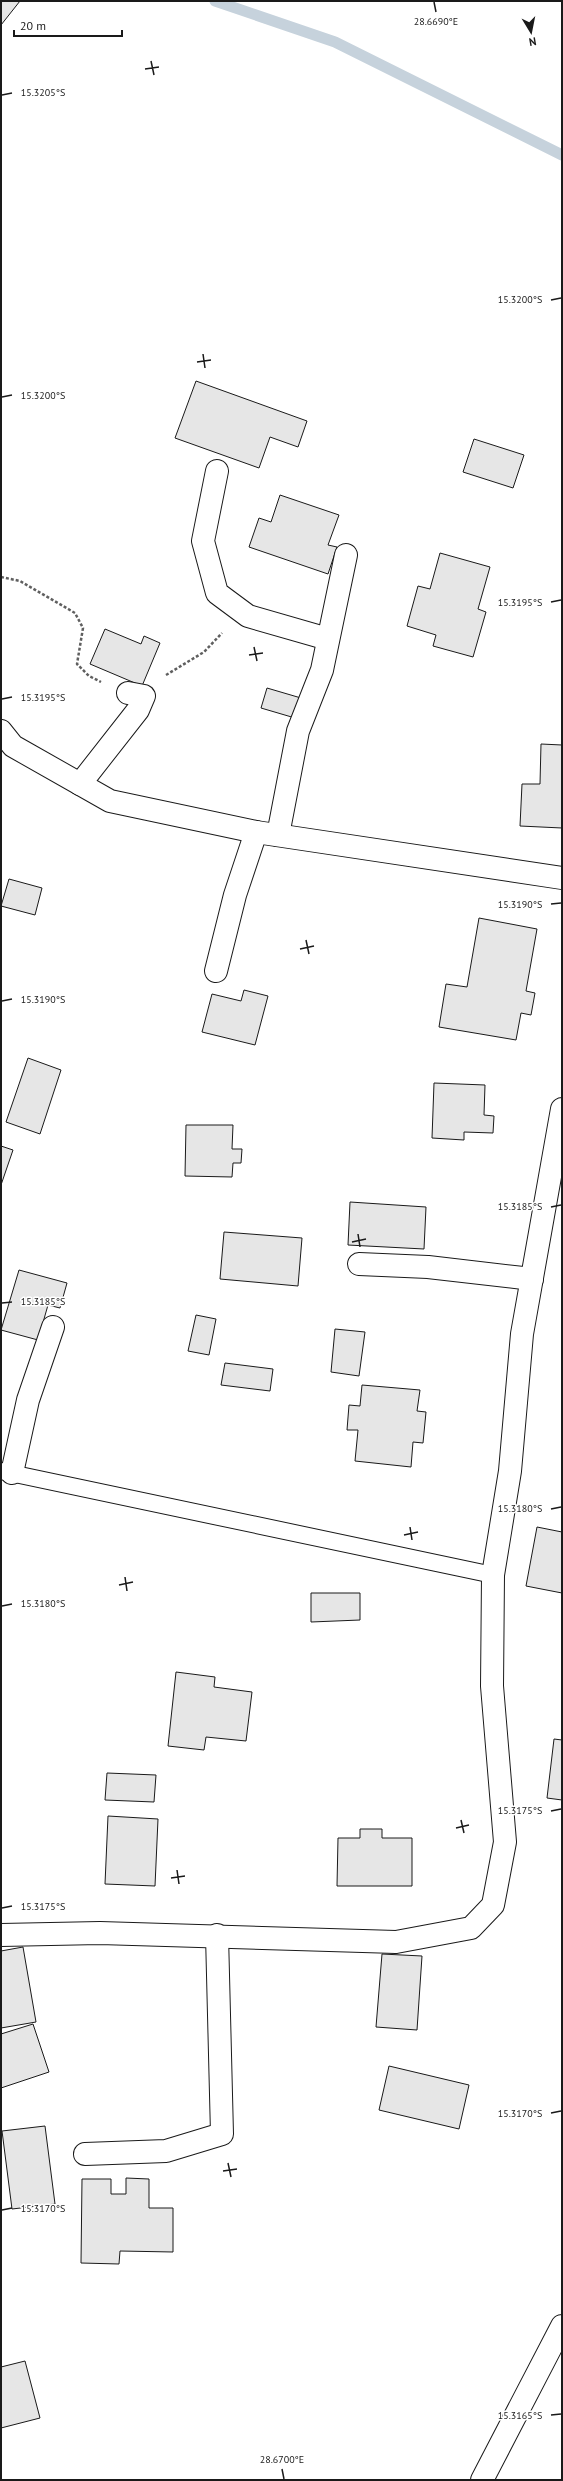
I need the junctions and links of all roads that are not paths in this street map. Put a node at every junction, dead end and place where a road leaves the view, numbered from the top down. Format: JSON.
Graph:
{"nodes":[{"id":1,"x":217,"y":471,"type":"dead end"},
{"id":2,"x":346,"y":556,"type":"dead end"},
{"id":3,"x":328,"y":639,"type":"junction"},
{"id":4,"x":136,"y":695,"type":"road end"},
{"id":5,"x":1,"y":731,"type":"edge"},
{"id":6,"x":80,"y":784,"type":"junction"},
{"id":7,"x":256,"y":832,"type":"junction"},
{"id":8,"x":278,"y":835,"type":"junction"},
{"id":9,"x":562,"y":878,"type":"edge"},
{"id":10,"x":216,"y":971,"type":"dead end"},
{"id":11,"x":562,"y":1109,"type":"edge"},
{"id":12,"x":358,"y":1264,"type":"dead end"},
{"id":13,"x":532,"y":1279,"type":"junction"},
{"id":14,"x":53,"y":1327,"type":"dead end"},
{"id":15,"x":6,"y":1472,"type":"edge"},
{"id":16,"x":493,"y":1575,"type":"junction"},
{"id":17,"x":1,"y":1935,"type":"edge"},
{"id":18,"x":217,"y":1935,"type":"junction"},
{"id":19,"x":85,"y":2154,"type":"dead end"},
{"id":20,"x":562,"y":2326,"type":"edge"},
{"id":21,"x":555,"y":2354,"type":"edge"},
{"id":22,"x":482,"y":2480,"type":"edge"}],
"edges":[{"from":1,"to":3,"type":"street"},
{"from":2,"to":3,"type":"street"},
{"from":3,"to":8,"type":"street"},
{"from":4,"to":6,"type":"street"},
{"from":5,"to":6,"type":"street"},
{"from":6,"to":7,"type":"street"},
{"from":7,"to":8,"type":"street"},
{"from":7,"to":10,"type":"street"},
{"from":8,"to":9,"type":"street"},
{"from":11,"to":13,"type":"street"},
{"from":12,"to":13,"type":"street"},
{"from":13,"to":16,"type":"street"},
{"from":14,"to":15,"type":"street"},
{"from":15,"to":16,"type":"lane"},
{"from":16,"to":18,"type":"street"},
{"from":17,"to":18,"type":"street"},
{"from":18,"to":19,"type":"street"},
{"from":20,"to":21,"type":"street"},
{"from":21,"to":22,"type":"street"}]}
